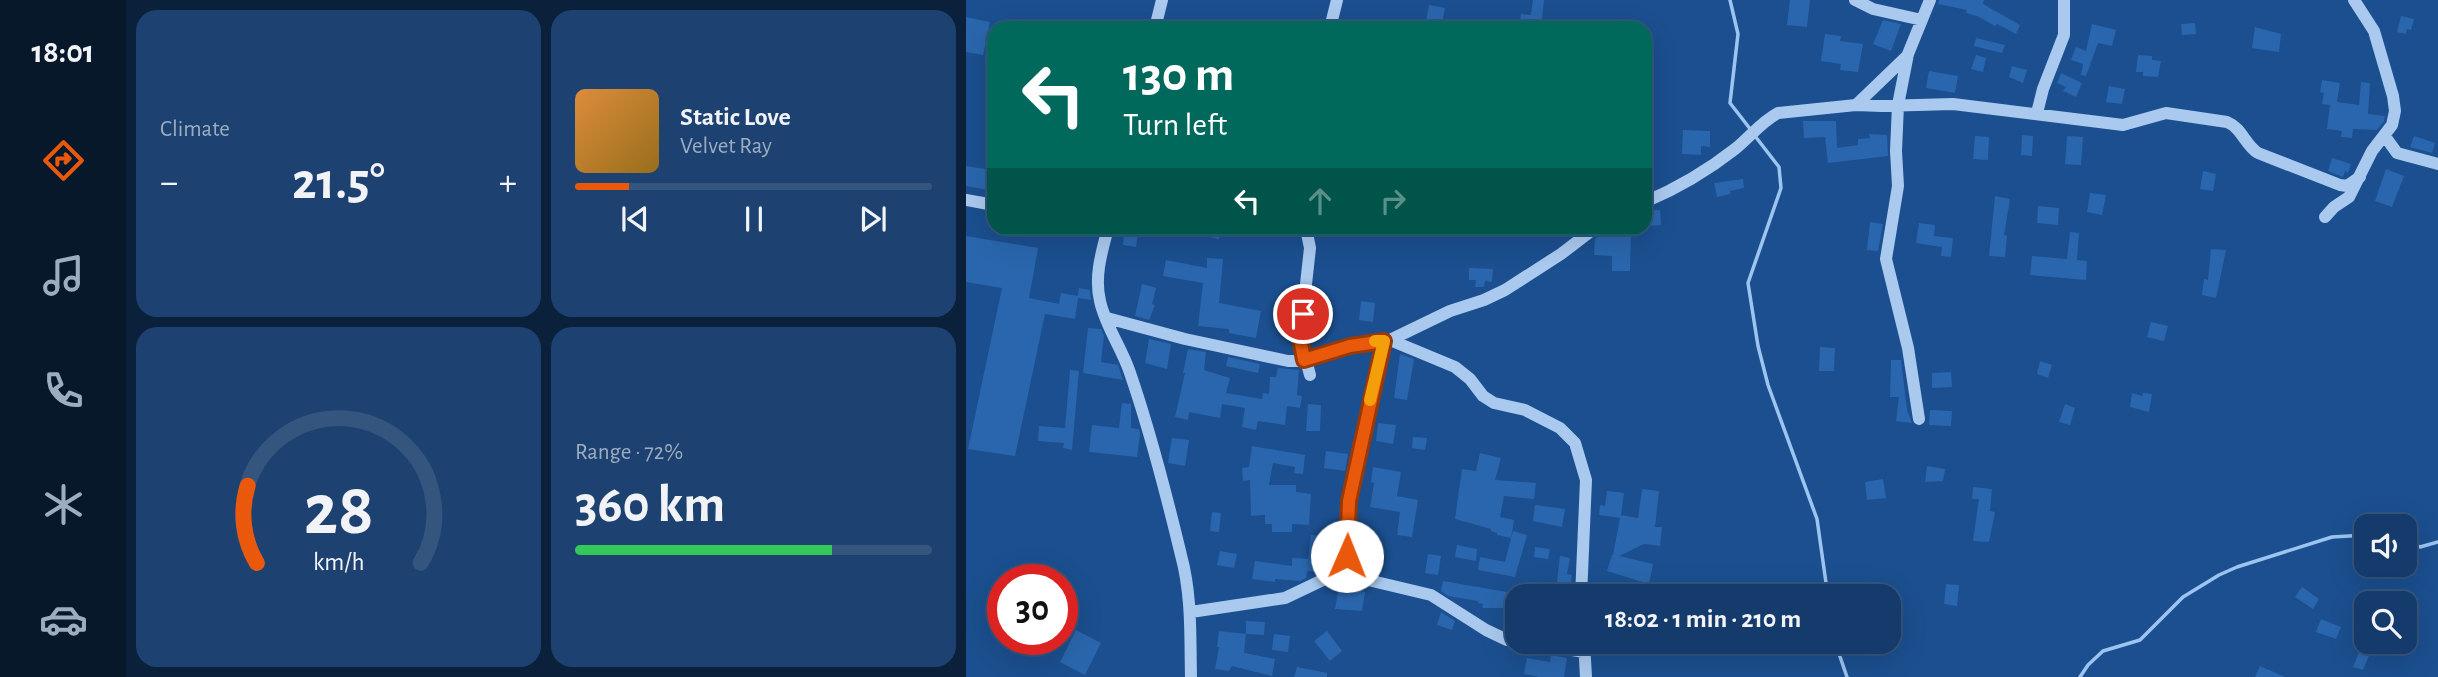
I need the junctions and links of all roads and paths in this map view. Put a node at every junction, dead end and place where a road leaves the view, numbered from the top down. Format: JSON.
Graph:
{"nodes":[{"id":1,"x":1162,"y":0,"type":"edge"},
{"id":2,"x":1337,"y":0,"type":"edge"},
{"id":3,"x":1855,"y":0,"type":"edge"},
{"id":4,"x":1930,"y":0,"type":"edge"},
{"id":5,"x":2064,"y":0,"type":"edge"},
{"id":6,"x":2354,"y":0,"type":"edge"},
{"id":7,"x":1922,"y":20,"type":"junction"},
{"id":8,"x":1157,"y":21,"type":"edge"},
{"id":9,"x":1332,"y":21,"type":"edge"},
{"id":10,"x":1908,"y":54,"type":"junction"},
{"id":11,"x":1856,"y":105,"type":"junction"},
{"id":12,"x":1898,"y":105,"type":"junction"},
{"id":13,"x":2037,"y":113,"type":"junction"},
{"id":14,"x":2384,"y":135,"type":"junction"},
{"id":15,"x":2438,"y":164,"type":"edge"},
{"id":16,"x":2360,"y":177,"type":"junction"},
{"id":17,"x":1652,"y":199,"type":"edge"},
{"id":18,"x":966,"y":200,"type":"edge"},
{"id":19,"x":987,"y":204,"type":"edge"},
{"id":20,"x":2325,"y":217,"type":"dead end"},
{"id":21,"x":1106,"y":235,"type":"edge"},
{"id":22,"x":1307,"y":235,"type":"edge"},
{"id":23,"x":1586,"y":235,"type":"edge"},
{"id":24,"x":1107,"y":318,"type":"junction"},
{"id":25,"x":1387,"y":340,"type":"junction"},
{"id":26,"x":1304,"y":360,"type":"junction"},
{"id":27,"x":1310,"y":375,"type":"dead end"},
{"id":28,"x":1919,"y":419,"type":"dead end"},
{"id":29,"x":1347,"y":575,"type":"junction"},
{"id":30,"x":1582,"y":584,"type":"edge"},
{"id":31,"x":1191,"y":612,"type":"junction"},
{"id":32,"x":1505,"y":639,"type":"edge"},
{"id":33,"x":1584,"y":654,"type":"edge"},
{"id":34,"x":1191,"y":677,"type":"edge"},
{"id":35,"x":1586,"y":677,"type":"edge"}],
"edges":[{"from":1,"to":8,"type":"street"},
{"from":2,"to":9,"type":"street"},
{"from":3,"to":7,"type":"street"},
{"from":4,"to":7,"type":"street"},
{"from":5,"to":13,"type":"street"},
{"from":6,"to":14,"type":"street"},
{"from":7,"to":10,"type":"street"},
{"from":10,"to":11,"type":"street"},
{"from":10,"to":12,"type":"street"},
{"from":11,"to":12,"type":"street"},
{"from":11,"to":17,"type":"street"},
{"from":12,"to":13,"type":"street"},
{"from":12,"to":28,"type":"street"},
{"from":13,"to":16,"type":"street"},
{"from":14,"to":15,"type":"street"},
{"from":14,"to":16,"type":"street"},
{"from":16,"to":20,"type":"street"},
{"from":18,"to":19,"type":"street"},
{"from":21,"to":24,"type":"street"},
{"from":22,"to":26,"type":"street"},
{"from":23,"to":25,"type":"street"},
{"from":24,"to":26,"type":"street"},
{"from":24,"to":31,"type":"street"},
{"from":25,"to":26,"type":"street"},
{"from":25,"to":29,"type":"street"},
{"from":25,"to":30,"type":"street"},
{"from":26,"to":27,"type":"street"},
{"from":29,"to":31,"type":"street"},
{"from":29,"to":32,"type":"street"},
{"from":31,"to":34,"type":"street"},
{"from":33,"to":35,"type":"street"}]}
